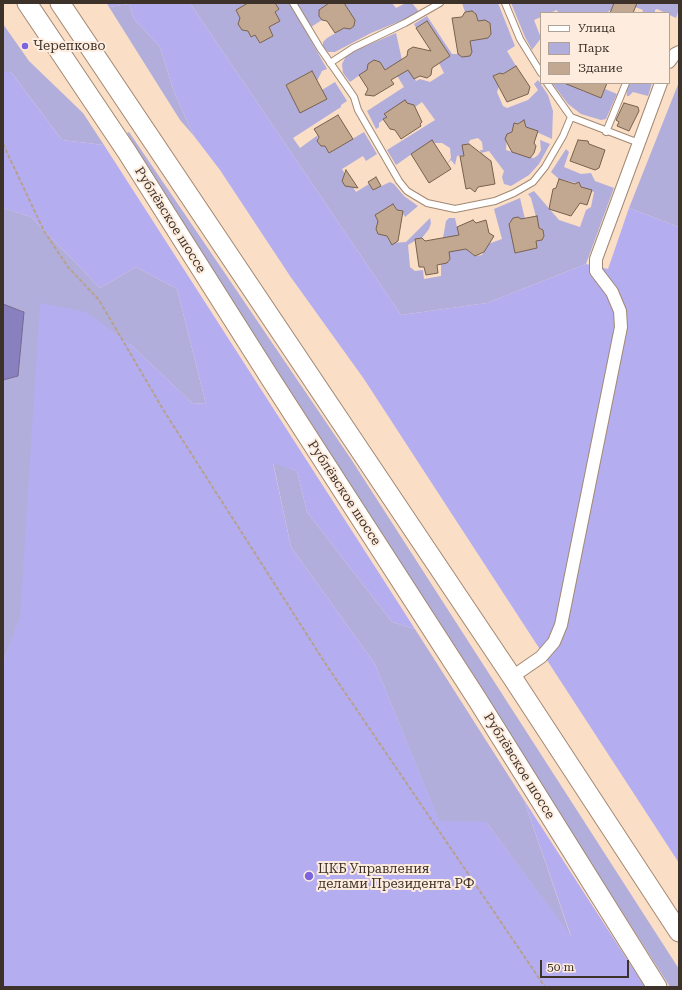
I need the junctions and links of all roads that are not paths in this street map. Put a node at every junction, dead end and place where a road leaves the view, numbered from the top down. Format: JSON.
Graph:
{"nodes":[{"id":1,"x":27,"y":3,"type":"edge"},
{"id":2,"x":60,"y":3,"type":"edge"},
{"id":3,"x":293,"y":3,"type":"edge"},
{"id":4,"x":440,"y":3,"type":"edge"},
{"id":5,"x":505,"y":3,"type":"edge"},
{"id":6,"x":679,"y":52,"type":"edge"},
{"id":7,"x":670,"y":61,"type":"edge"},
{"id":8,"x":330,"y":63,"type":"junction"},
{"id":9,"x":540,"y":71,"type":"edge"},
{"id":10,"x":548,"y":84,"type":"edge"},
{"id":11,"x":626,"y":84,"type":"edge"},
{"id":12,"x":661,"y":84,"type":"edge"},
{"id":13,"x":570,"y":117,"type":"junction"},
{"id":14,"x":606,"y":132,"type":"junction"},
{"id":15,"x":639,"y":143,"type":"junction"},
{"id":16,"x":512,"y":677,"type":"junction"},
{"id":17,"x":679,"y":932,"type":"edge"},
{"id":18,"x":657,"y":987,"type":"edge"}],
"edges":[{"from":1,"to":18,"type":"main road","name":"Рублёвское шоссе"},
{"from":2,"to":16,"type":"main road"},
{"from":3,"to":8,"type":"lane"},
{"from":4,"to":8,"type":"lane"},
{"from":5,"to":9,"type":"lane"},
{"from":6,"to":7,"type":"street"},
{"from":8,"to":13,"type":"lane"},
{"from":10,"to":13,"type":"lane"},
{"from":11,"to":14,"type":"lane"},
{"from":12,"to":15,"type":"street"},
{"from":13,"to":14,"type":"lane"},
{"from":14,"to":15,"type":"lane"},
{"from":15,"to":16,"type":"street"},
{"from":16,"to":17,"type":"main road"}]}
